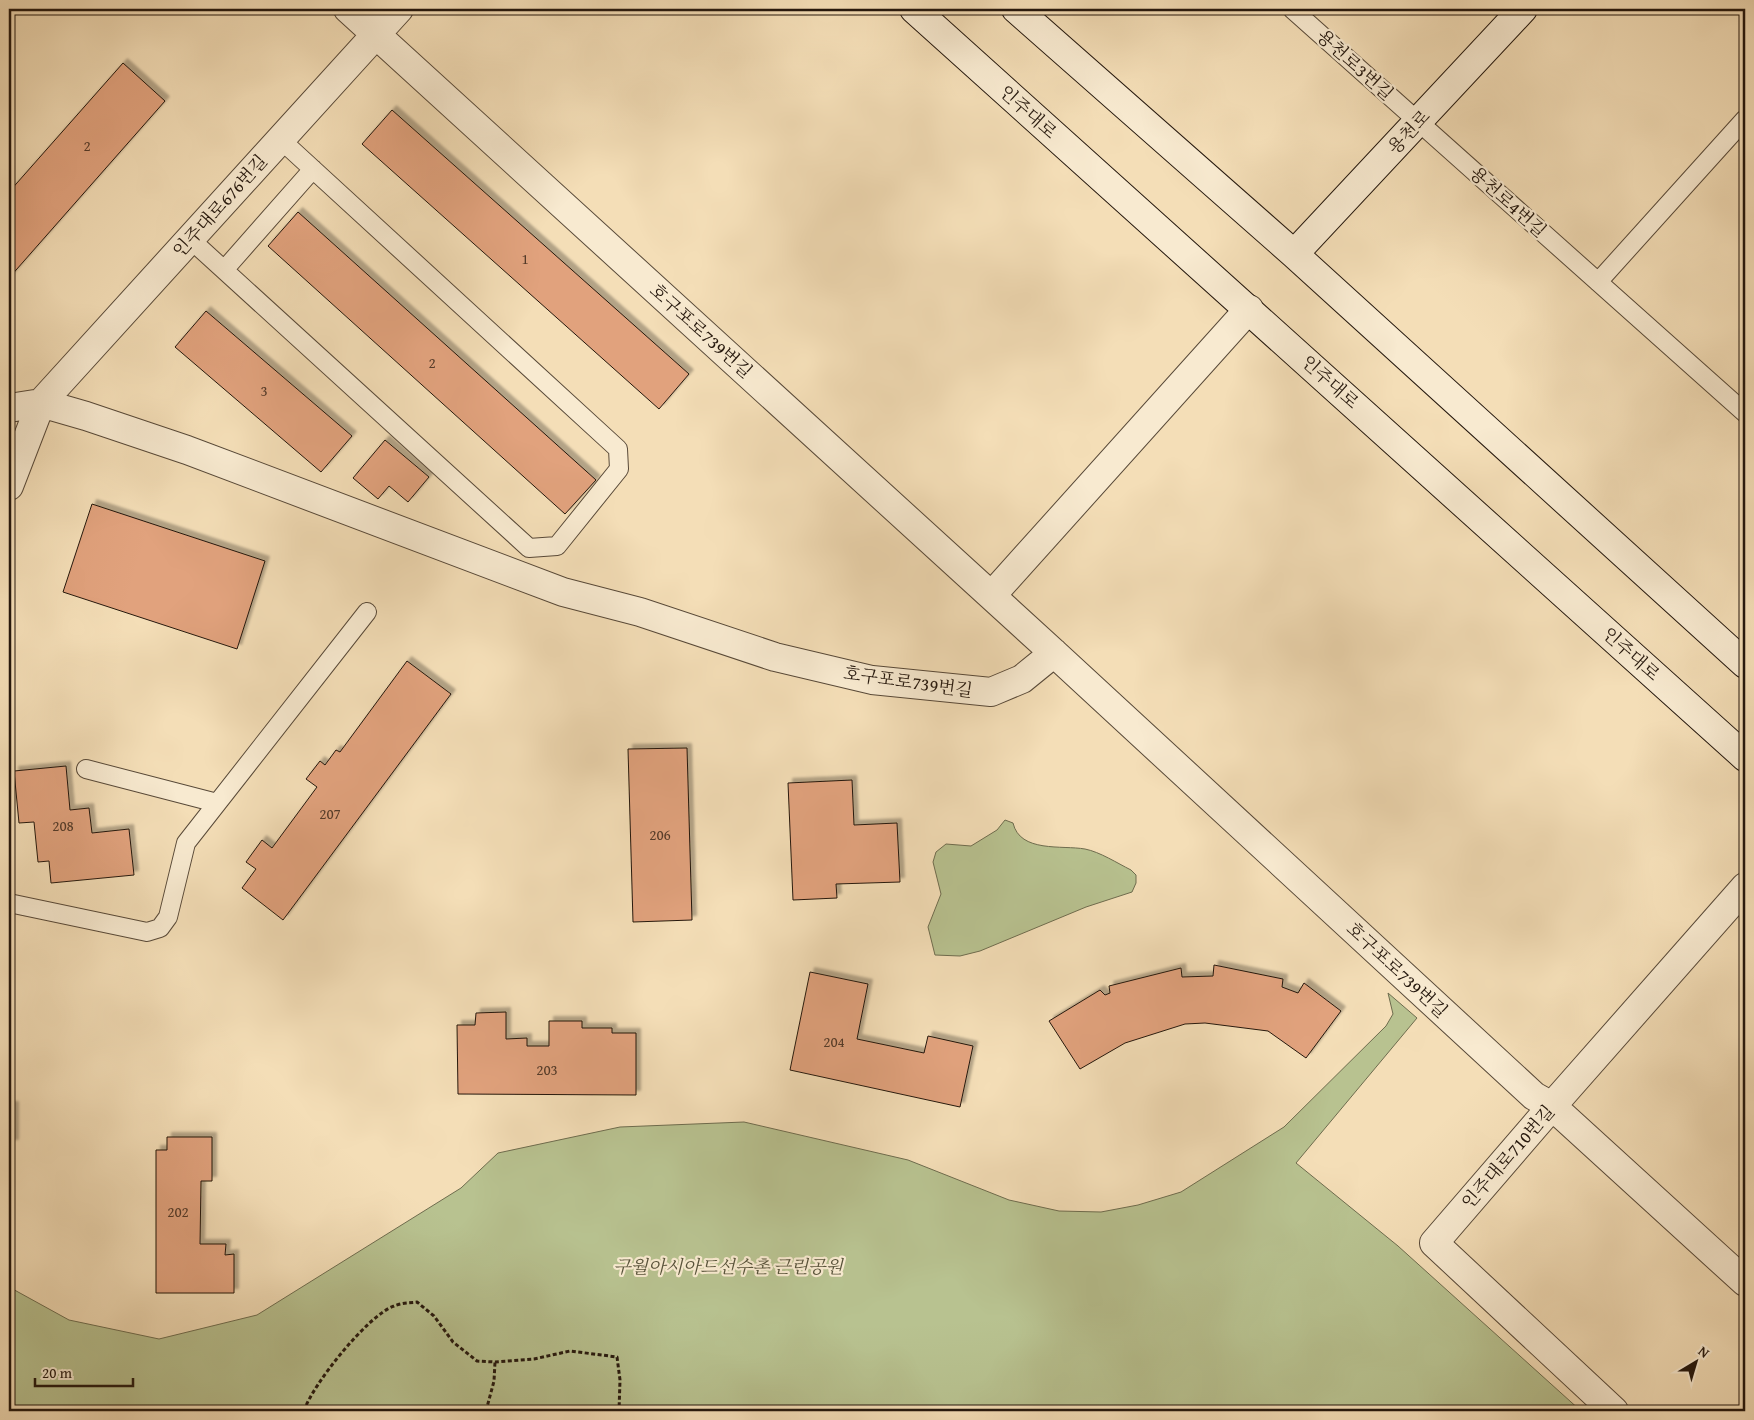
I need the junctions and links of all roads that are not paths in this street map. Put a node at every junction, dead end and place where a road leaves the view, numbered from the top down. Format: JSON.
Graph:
{"nodes":[{"id":1,"x":348,"y":9,"type":"edge"},
{"id":2,"x":399,"y":9,"type":"edge"},
{"id":3,"x":914,"y":9,"type":"edge"},
{"id":4,"x":1016,"y":9,"type":"edge"},
{"id":5,"x":1292,"y":9,"type":"edge"},
{"id":6,"x":1523,"y":9,"type":"edge"},
{"id":7,"x":376,"y":34,"type":"junction"},
{"id":8,"x":1745,"y":119,"type":"edge"},
{"id":9,"x":1419,"y":122,"type":"junction"},
{"id":10,"x":280,"y":139,"type":"junction"},
{"id":11,"x":313,"y":169,"type":"junction"},
{"id":12,"x":190,"y":239,"type":"junction"},
{"id":13,"x":1294,"y":254,"type":"junction"},
{"id":14,"x":224,"y":270,"type":"junction"},
{"id":15,"x":1598,"y":282,"type":"junction"},
{"id":16,"x":1248,"y":309,"type":"junction"},
{"id":17,"x":41,"y":403,"type":"junction"},
{"id":18,"x":9,"y":408,"type":"edge"},
{"id":19,"x":1745,"y":413,"type":"edge"},
{"id":20,"x":9,"y":486,"type":"edge"},
{"id":21,"x":992,"y":595,"type":"junction"},
{"id":22,"x":367,"y":612,"type":"dead end"},
{"id":23,"x":1054,"y":652,"type":"junction"},
{"id":24,"x":1745,"y":664,"type":"edge"},
{"id":25,"x":1745,"y":757,"type":"edge"},
{"id":26,"x":86,"y":769,"type":"dead end"},
{"id":27,"x":218,"y":803,"type":"junction"},
{"id":28,"x":1745,"y":887,"type":"edge"},
{"id":29,"x":9,"y":903,"type":"edge"},
{"id":30,"x":1552,"y":1106,"type":"junction"},
{"id":31,"x":1745,"y":1282,"type":"edge"},
{"id":32,"x":1614,"y":1411,"type":"edge"}],
"edges":[{"from":1,"to":7,"type":"street","name":"호구포로739번길"},
{"from":2,"to":7,"type":"street","name":"인주대로676번길"},
{"from":3,"to":16,"type":"street","name":"인주대로"},
{"from":4,"to":13,"type":"street"},
{"from":5,"to":9,"type":"lane","name":"용천로3번길"},
{"from":6,"to":9,"type":"street","name":"용천로"},
{"from":7,"to":10,"type":"street","name":"인주대로676번길"},
{"from":7,"to":21,"type":"street","name":"호구포로739번길"},
{"from":8,"to":15,"type":"lane"},
{"from":9,"to":13,"type":"street","name":"용천로"},
{"from":9,"to":15,"type":"lane","name":"용천로4번길"},
{"from":10,"to":11,"type":"lane"},
{"from":10,"to":12,"type":"street","name":"인주대로676번길"},
{"from":11,"to":14,"type":"lane"},
{"from":11,"to":14,"type":"lane"},
{"from":12,"to":14,"type":"lane"},
{"from":12,"to":17,"type":"street","name":"인주대로676번길"},
{"from":13,"to":24,"type":"street"},
{"from":15,"to":19,"type":"lane","name":"용천로4번길"},
{"from":16,"to":21,"type":"street"},
{"from":16,"to":25,"type":"street","name":"인주대로"},
{"from":17,"to":18,"type":"street"},
{"from":17,"to":20,"type":"street"},
{"from":17,"to":23,"type":"street","name":"호구포로739번길"},
{"from":21,"to":23,"type":"street","name":"호구포로739번길"},
{"from":22,"to":27,"type":"lane"},
{"from":23,"to":30,"type":"street","name":"호구포로739번길"},
{"from":26,"to":27,"type":"lane"},
{"from":27,"to":29,"type":"lane"},
{"from":28,"to":30,"type":"street","name":"인주대로710번길"},
{"from":30,"to":31,"type":"street","name":"호구포로739번길"},
{"from":30,"to":32,"type":"street","name":"인주대로710번길"}]}
